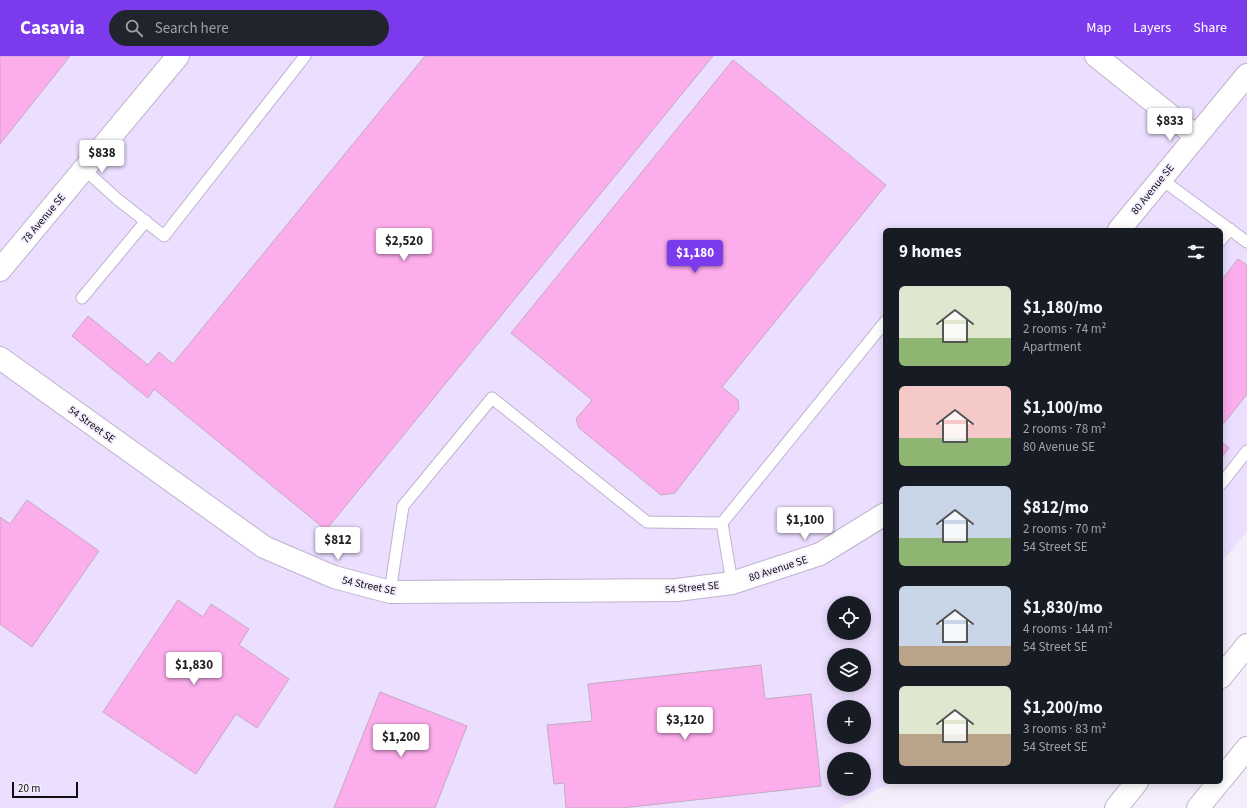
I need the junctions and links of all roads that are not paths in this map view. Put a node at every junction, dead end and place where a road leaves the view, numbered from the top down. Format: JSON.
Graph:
{"nodes":[{"id":1,"x":178,"y":56,"type":"edge"},
{"id":2,"x":305,"y":56,"type":"edge"},
{"id":3,"x":1096,"y":56,"type":"edge"},
{"id":4,"x":1247,"y":75,"type":"edge"},
{"id":5,"x":1196,"y":136,"type":"junction"},
{"id":6,"x":84,"y":169,"type":"junction"},
{"id":7,"x":1161,"y":179,"type":"junction"},
{"id":8,"x":146,"y":221,"type":"junction"},
{"id":9,"x":1121,"y":228,"type":"edge"},
{"id":10,"x":1230,"y":229,"type":"junction"},
{"id":11,"x":1223,"y":238,"type":"edge"},
{"id":12,"x":1247,"y":242,"type":"edge"},
{"id":13,"x":0,"y":270,"type":"edge"},
{"id":14,"x":82,"y":298,"type":"dead end"},
{"id":15,"x":883,"y":324,"type":"edge"},
{"id":16,"x":0,"y":358,"type":"edge"},
{"id":17,"x":1247,"y":451,"type":"edge"},
{"id":18,"x":1223,"y":481,"type":"edge"},
{"id":19,"x":883,"y":515,"type":"edge"},
{"id":20,"x":722,"y":524,"type":"junction"},
{"id":21,"x":732,"y":583,"type":"junction"},
{"id":22,"x":390,"y":592,"type":"junction"},
{"id":23,"x":1247,"y":645,"type":"edge"},
{"id":24,"x":1223,"y":675,"type":"edge"},
{"id":25,"x":1247,"y":748,"type":"edge"},
{"id":26,"x":1223,"y":777,"type":"edge"},
{"id":27,"x":1135,"y":784,"type":"edge"},
{"id":28,"x":1218,"y":784,"type":"edge"},
{"id":29,"x":1116,"y":808,"type":"edge"},
{"id":30,"x":1198,"y":808,"type":"edge"}],
"edges":[{"from":1,"to":6,"type":"street","name":"78 Avenue SE"},
{"from":2,"to":8,"type":"lane"},
{"from":3,"to":5,"type":"street"},
{"from":4,"to":5,"type":"street","name":"80 Avenue SE"},
{"from":5,"to":7,"type":"street","name":"80 Avenue SE"},
{"from":6,"to":8,"type":"lane"},
{"from":6,"to":13,"type":"street","name":"78 Avenue SE"},
{"from":7,"to":9,"type":"street","name":"80 Avenue SE"},
{"from":7,"to":10,"type":"lane"},
{"from":8,"to":14,"type":"lane"},
{"from":10,"to":11,"type":"lane"},
{"from":10,"to":12,"type":"lane"},
{"from":15,"to":20,"type":"lane"},
{"from":16,"to":22,"type":"street","name":"54 Street SE"},
{"from":17,"to":18,"type":"lane"},
{"from":19,"to":21,"type":"street","name":"80 Avenue SE"},
{"from":20,"to":21,"type":"lane"},
{"from":20,"to":22,"type":"lane"},
{"from":21,"to":22,"type":"street","name":"54 Street SE"},
{"from":23,"to":24,"type":"street"},
{"from":25,"to":26,"type":"street"},
{"from":27,"to":29,"type":"street"},
{"from":28,"to":30,"type":"street"}]}
